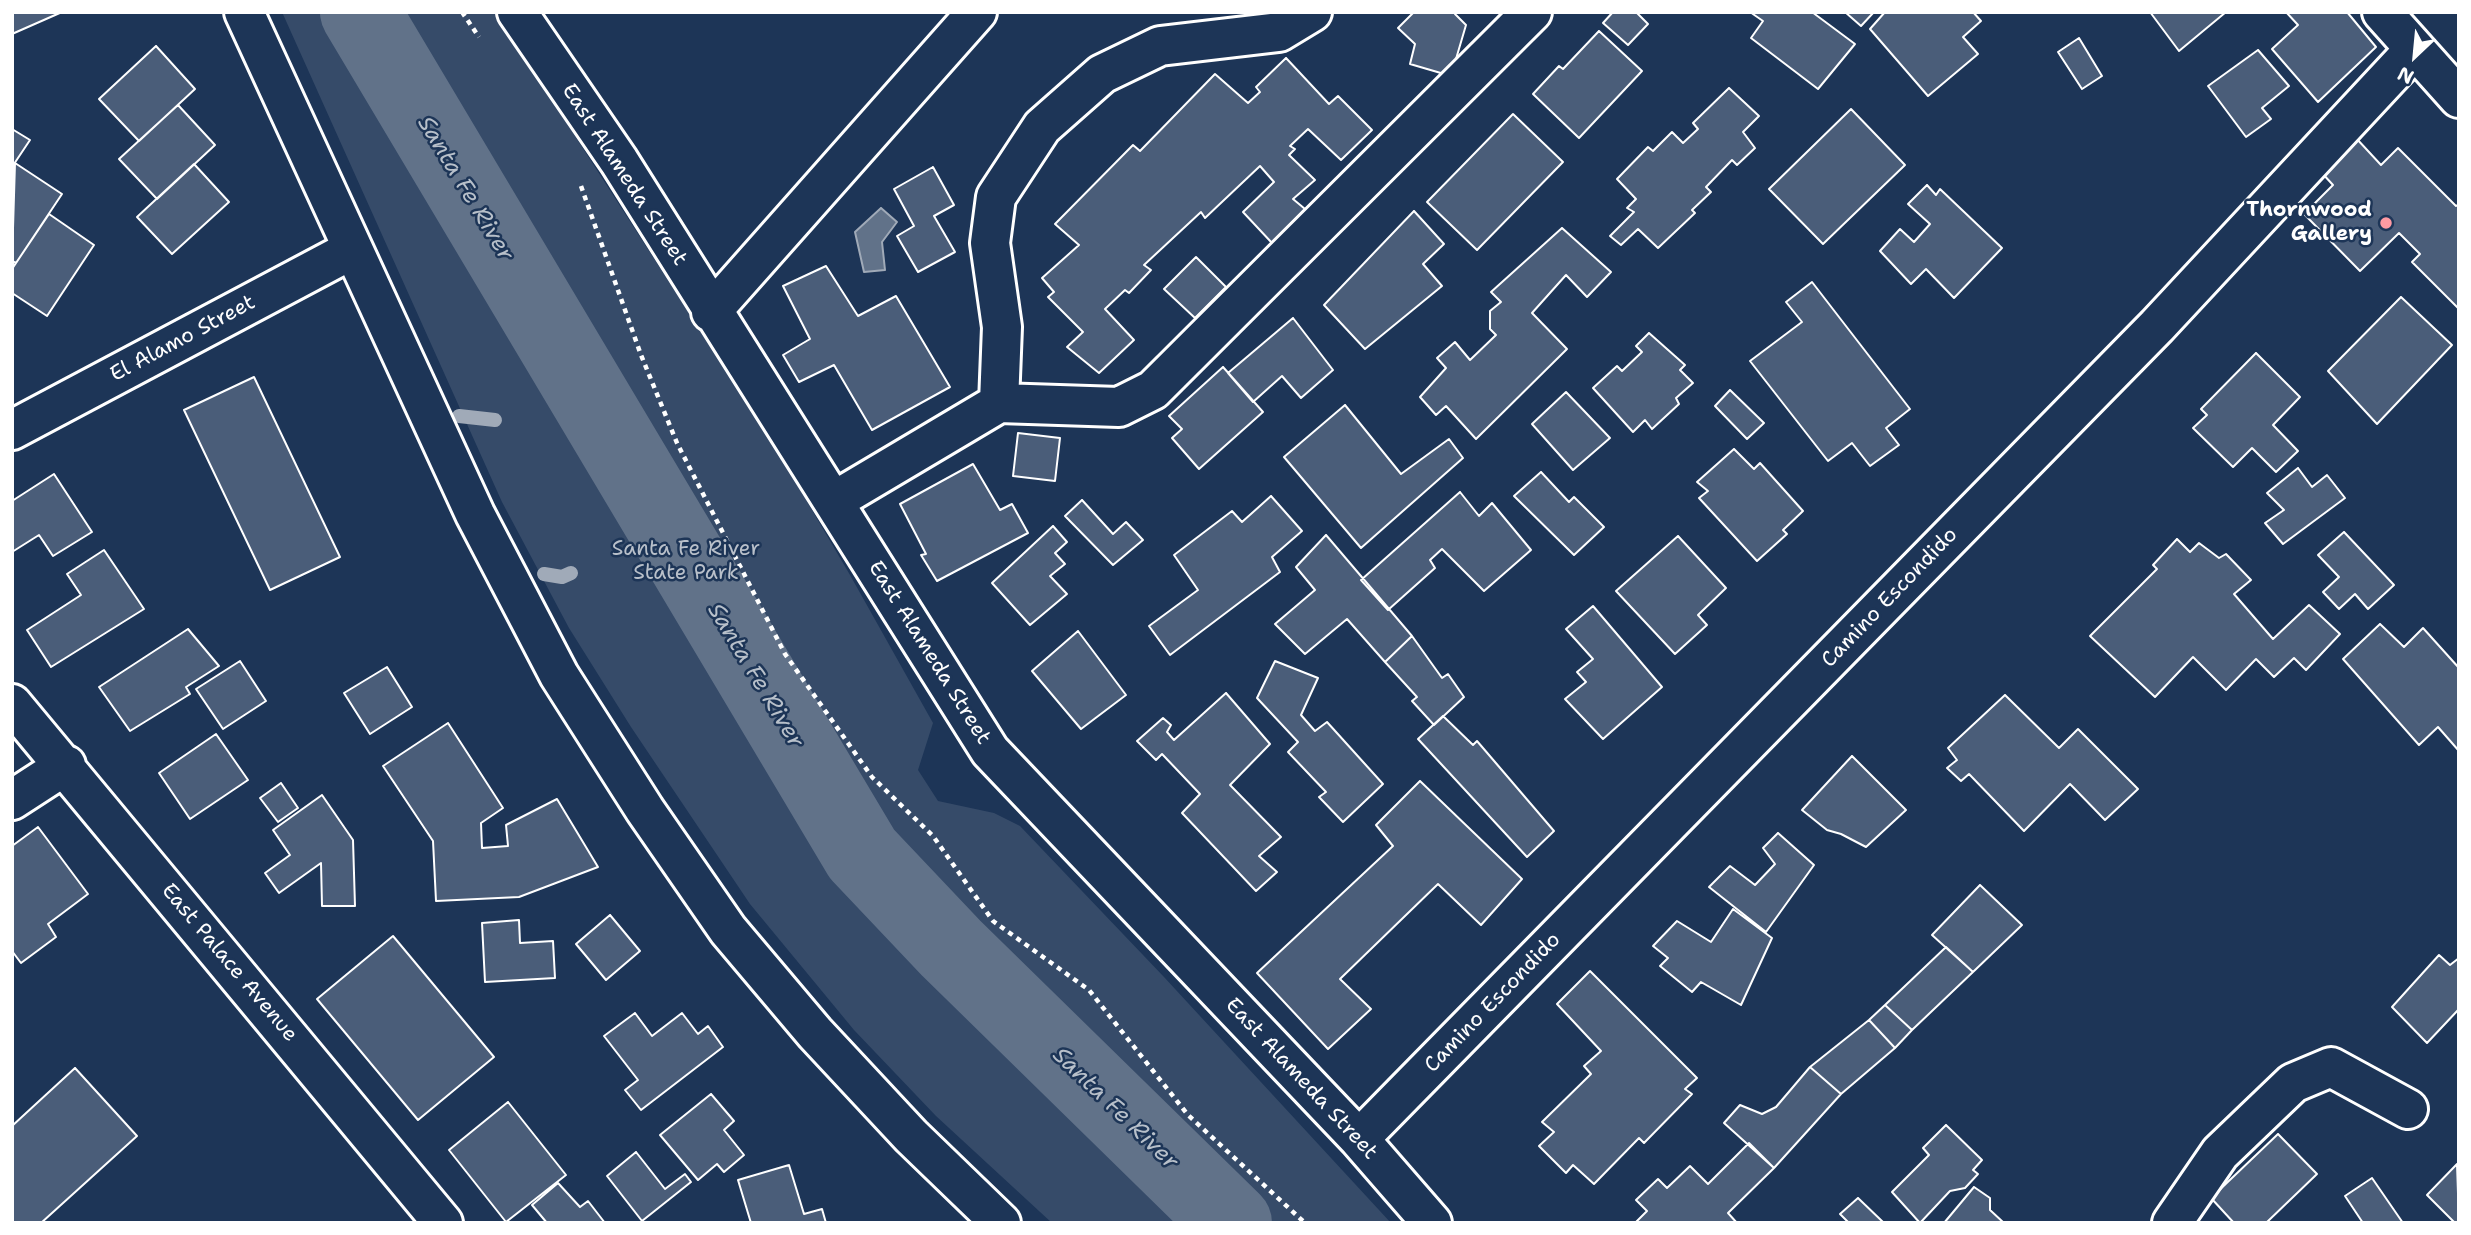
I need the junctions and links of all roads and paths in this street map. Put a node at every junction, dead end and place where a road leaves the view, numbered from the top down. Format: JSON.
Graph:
{"nodes":[{"id":1,"x":244,"y":12,"type":"edge"},
{"id":2,"x":462,"y":12,"type":"edge"},
{"id":3,"x":517,"y":12,"type":"edge"},
{"id":4,"x":977,"y":12,"type":"edge"},
{"id":5,"x":1312,"y":12,"type":"edge"},
{"id":6,"x":1532,"y":12,"type":"edge"},
{"id":7,"x":2382,"y":12,"type":"edge"},
{"id":8,"x":486,"y":46,"type":"dead end"},
{"id":9,"x":2414,"y":50,"type":"junction"},
{"id":10,"x":2459,"y":98,"type":"edge"},
{"id":11,"x":580,"y":182,"type":"dead end"},
{"id":12,"x":353,"y":249,"type":"junction"},
{"id":13,"x":711,"y":312,"type":"junction"},
{"id":14,"x":999,"y":403,"type":"junction"},
{"id":15,"x":12,"y":430,"type":"edge"},
{"id":16,"x":834,"y":501,"type":"junction"},
{"id":17,"x":12,"y":704,"type":"edge"},
{"id":18,"x":66,"y":765,"type":"junction"},
{"id":19,"x":12,"y":800,"type":"edge"},
{"id":20,"x":2408,"y":1109,"type":"dead end"},
{"id":21,"x":1359,"y":1139,"type":"junction"},
{"id":22,"x":443,"y":1223,"type":"edge"},
{"id":23,"x":1001,"y":1223,"type":"edge"},
{"id":24,"x":1305,"y":1223,"type":"edge"},
{"id":25,"x":1432,"y":1223,"type":"edge"},
{"id":26,"x":2172,"y":1223,"type":"edge"}],
"edges":[{"from":1,"to":12,"type":"street"},
{"from":2,"to":8,"type":"path"},
{"from":3,"to":13,"type":"street","name":"East Alameda Street"},
{"from":4,"to":13,"type":"street"},
{"from":5,"to":14,"type":"street"},
{"from":6,"to":14,"type":"street"},
{"from":7,"to":9,"type":"street"},
{"from":9,"to":10,"type":"street"},
{"from":9,"to":21,"type":"street","name":"Camino Escondido"},
{"from":11,"to":24,"type":"path"},
{"from":12,"to":15,"type":"street","name":"El Alamo Street"},
{"from":12,"to":23,"type":"street"},
{"from":13,"to":16,"type":"street","name":"East Alameda Street"},
{"from":14,"to":16,"type":"street"},
{"from":16,"to":21,"type":"street","name":"East Alameda Street"},
{"from":17,"to":18,"type":"street","name":"East Palace Avenue"},
{"from":18,"to":19,"type":"street"},
{"from":18,"to":22,"type":"street","name":"East Palace Avenue"},
{"from":20,"to":26,"type":"street"},
{"from":21,"to":25,"type":"street","name":"East Alameda Street"}]}
